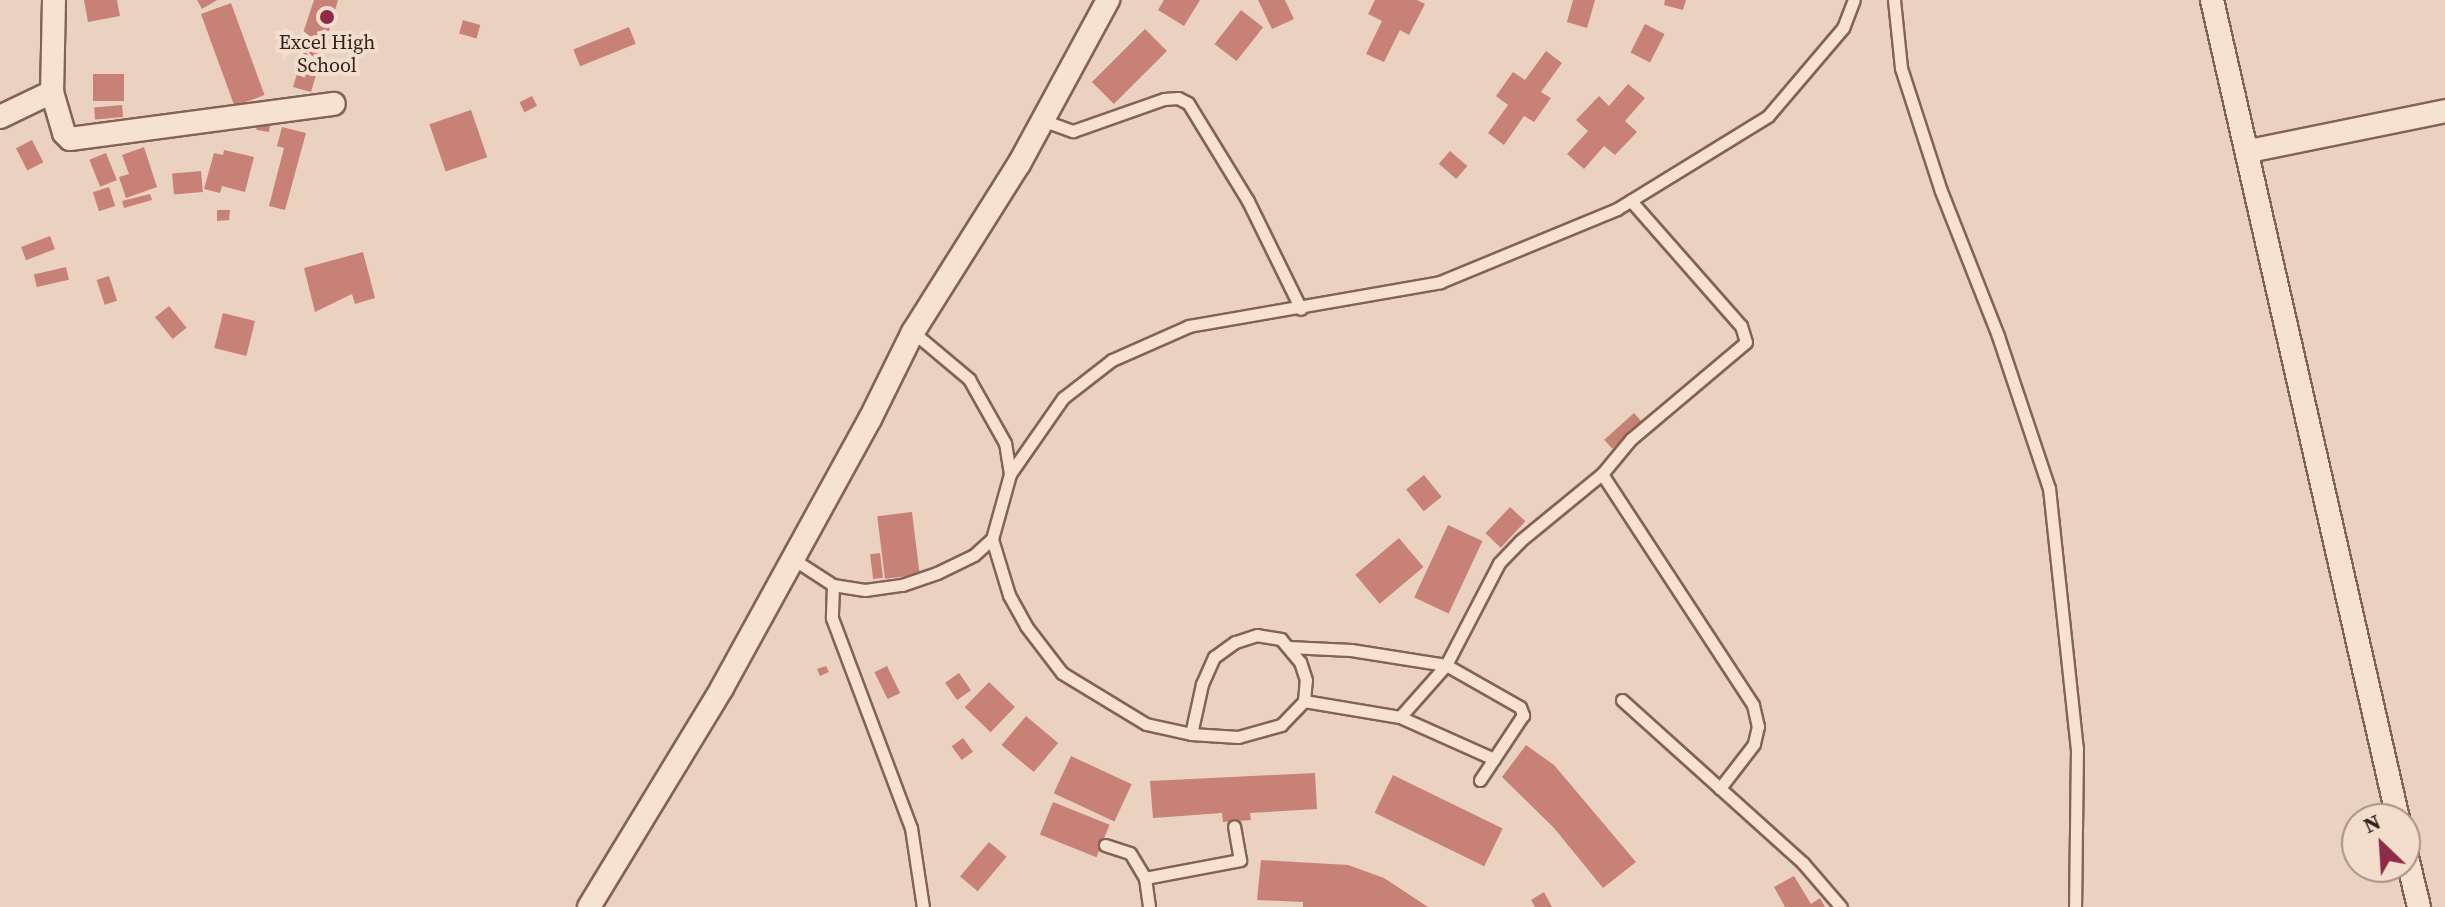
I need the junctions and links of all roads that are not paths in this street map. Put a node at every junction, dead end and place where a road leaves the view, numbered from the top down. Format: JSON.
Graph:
{"nodes":[{"id":1,"x":54,"y":0,"type":"edge"},
{"id":2,"x":1108,"y":0,"type":"edge"},
{"id":3,"x":1854,"y":0,"type":"edge"},
{"id":4,"x":1894,"y":0,"type":"edge"},
{"id":5,"x":2212,"y":0,"type":"edge"},
{"id":6,"x":52,"y":92,"type":"junction"},
{"id":7,"x":334,"y":104,"type":"dead end"},
{"id":8,"x":2445,"y":111,"type":"edge"},
{"id":9,"x":0,"y":117,"type":"edge"},
{"id":10,"x":1042,"y":120,"type":"junction"},
{"id":11,"x":2249,"y":151,"type":"junction"},
{"id":12,"x":1631,"y":201,"type":"junction"},
{"id":13,"x":1301,"y":309,"type":"junction"},
{"id":14,"x":913,"y":332,"type":"junction"},
{"id":15,"x":1010,"y":474,"type":"junction"},
{"id":16,"x":1602,"y":474,"type":"junction"},
{"id":17,"x":992,"y":539,"type":"junction"},
{"id":18,"x":793,"y":559,"type":"junction"},
{"id":19,"x":833,"y":585,"type":"junction"},
{"id":20,"x":1288,"y":647,"type":"junction"},
{"id":21,"x":1446,"y":665,"type":"junction"},
{"id":22,"x":1622,"y":700,"type":"dead end"},
{"id":23,"x":1304,"y":701,"type":"junction"},
{"id":24,"x":1400,"y":717,"type":"junction"},
{"id":25,"x":1191,"y":734,"type":"junction"},
{"id":26,"x":1494,"y":759,"type":"junction"},
{"id":27,"x":1480,"y":780,"type":"dead end"},
{"id":28,"x":1720,"y":788,"type":"junction"},
{"id":29,"x":2394,"y":803,"type":"edge"},
{"id":30,"x":1234,"y":827,"type":"dead end"},
{"id":31,"x":1105,"y":845,"type":"dead end"},
{"id":32,"x":1145,"y":878,"type":"junction"},
{"id":33,"x":2413,"y":883,"type":"edge"},
{"id":34,"x":589,"y":907,"type":"edge"},
{"id":35,"x":923,"y":907,"type":"edge"},
{"id":36,"x":1149,"y":907,"type":"edge"},
{"id":37,"x":1841,"y":907,"type":"edge"},
{"id":38,"x":2075,"y":907,"type":"edge"},
{"id":39,"x":2419,"y":907,"type":"edge"}],
"edges":[{"from":1,"to":6,"type":"street"},
{"from":2,"to":10,"type":"street"},
{"from":3,"to":12,"type":"lane"},
{"from":4,"to":38,"type":"lane"},
{"from":5,"to":11,"type":"street"},
{"from":6,"to":7,"type":"street"},
{"from":6,"to":9,"type":"street"},
{"from":8,"to":11,"type":"street"},
{"from":10,"to":13,"type":"lane"},
{"from":10,"to":14,"type":"street"},
{"from":11,"to":29,"type":"street"},
{"from":12,"to":13,"type":"lane"},
{"from":12,"to":16,"type":"lane"},
{"from":13,"to":15,"type":"lane"},
{"from":14,"to":15,"type":"lane"},
{"from":14,"to":18,"type":"street"},
{"from":15,"to":17,"type":"lane"},
{"from":16,"to":21,"type":"lane"},
{"from":16,"to":28,"type":"lane"},
{"from":17,"to":19,"type":"lane"},
{"from":17,"to":25,"type":"lane"},
{"from":18,"to":19,"type":"lane"},
{"from":18,"to":34,"type":"street"},
{"from":19,"to":35,"type":"lane"},
{"from":20,"to":21,"type":"lane"},
{"from":20,"to":23,"type":"lane"},
{"from":20,"to":25,"type":"lane"},
{"from":21,"to":24,"type":"lane"},
{"from":21,"to":26,"type":"lane"},
{"from":22,"to":28,"type":"lane"},
{"from":23,"to":24,"type":"lane"},
{"from":23,"to":25,"type":"lane"},
{"from":24,"to":26,"type":"lane"},
{"from":26,"to":27,"type":"lane"},
{"from":28,"to":37,"type":"lane"},
{"from":30,"to":32,"type":"lane"},
{"from":31,"to":32,"type":"lane"},
{"from":32,"to":36,"type":"lane"},
{"from":33,"to":39,"type":"street"}]}
